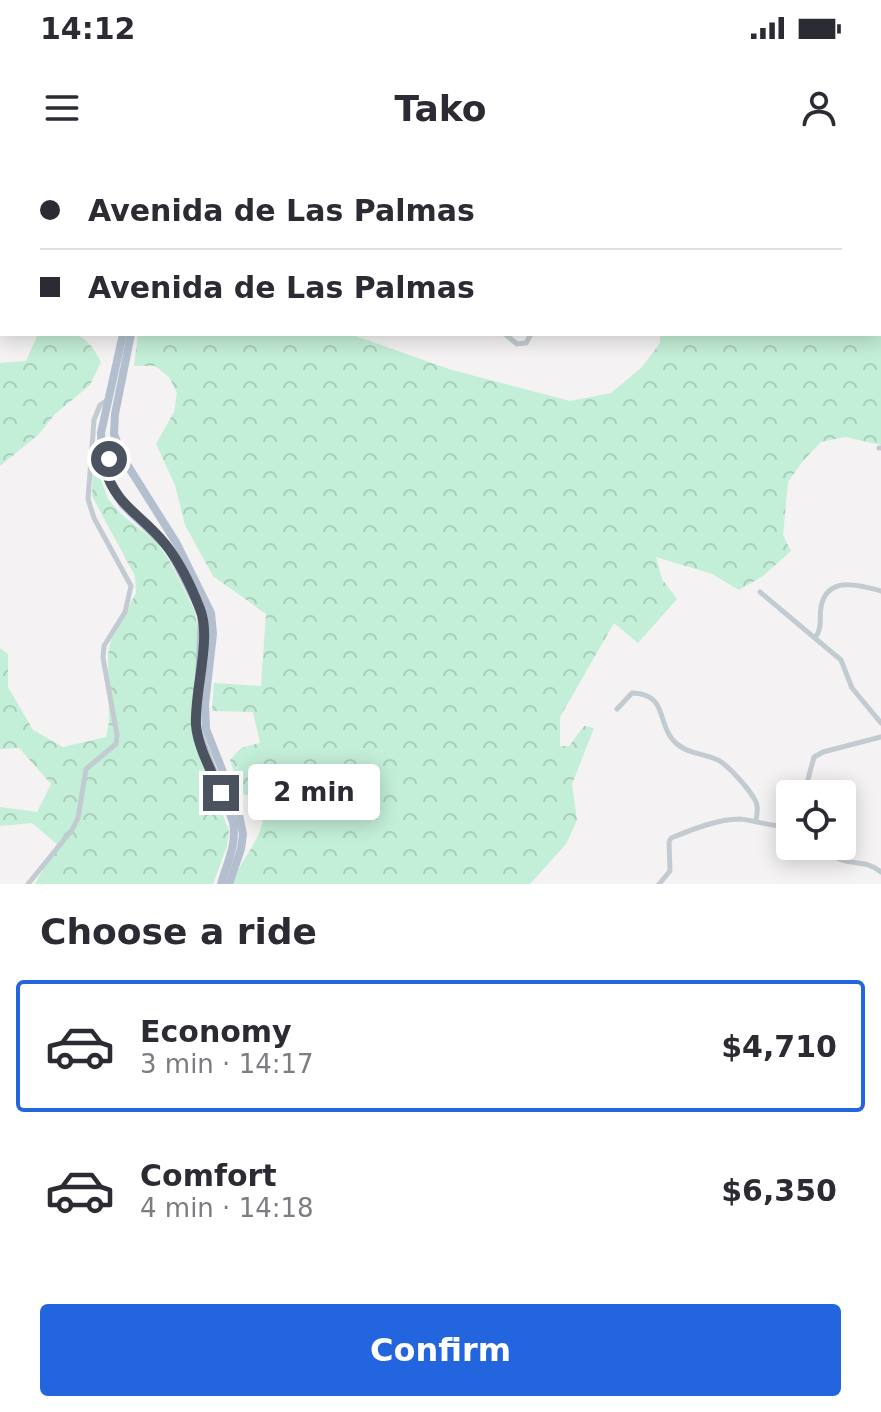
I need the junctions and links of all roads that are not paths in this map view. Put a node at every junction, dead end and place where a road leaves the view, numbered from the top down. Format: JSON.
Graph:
{"nodes":[{"id":1,"x":123,"y":336,"type":"edge"},
{"id":2,"x":131,"y":336,"type":"edge"},
{"id":3,"x":506,"y":336,"type":"edge"},
{"id":4,"x":530,"y":336,"type":"edge"},
{"id":5,"x":111,"y":397,"type":"junction"},
{"id":6,"x":123,"y":458,"type":"junction"},
{"id":7,"x":103,"y":464,"type":"junction"},
{"id":8,"x":152,"y":505,"type":"junction"},
{"id":9,"x":135,"y":515,"type":"junction"},
{"id":10,"x":881,"y":591,"type":"edge"},
{"id":11,"x":760,"y":592,"type":"dead end"},
{"id":12,"x":815,"y":638,"type":"junction"},
{"id":13,"x":617,"y":709,"type":"dead end"},
{"id":14,"x":881,"y":723,"type":"edge"},
{"id":15,"x":881,"y":737,"type":"edge"},
{"id":16,"x":808,"y":780,"type":"edge"},
{"id":17,"x":756,"y":820,"type":"junction"},
{"id":18,"x":776,"y":825,"type":"edge"},
{"id":19,"x":838,"y":860,"type":"edge"},
{"id":20,"x":881,"y":872,"type":"edge"},
{"id":21,"x":28,"y":884,"type":"edge"},
{"id":22,"x":221,"y":884,"type":"edge"},
{"id":23,"x":229,"y":884,"type":"edge"},
{"id":24,"x":659,"y":884,"type":"edge"}],
"edges":[{"from":1,"to":5,"type":"main road"},
{"from":2,"to":6,"type":"main road"},
{"from":3,"to":4,"type":"street"},
{"from":5,"to":7,"type":"main road"},
{"from":5,"to":21,"type":"street"},
{"from":6,"to":7,"type":"main road"},
{"from":6,"to":8,"type":"main road"},
{"from":7,"to":9,"type":"main road"},
{"from":8,"to":9,"type":"main road"},
{"from":8,"to":23,"type":"main road"},
{"from":9,"to":22,"type":"main road"},
{"from":10,"to":12,"type":"street"},
{"from":11,"to":12,"type":"street"},
{"from":12,"to":14,"type":"street"},
{"from":13,"to":17,"type":"street"},
{"from":15,"to":16,"type":"street"},
{"from":17,"to":18,"type":"street"},
{"from":17,"to":24,"type":"street"},
{"from":19,"to":20,"type":"street"}]}
